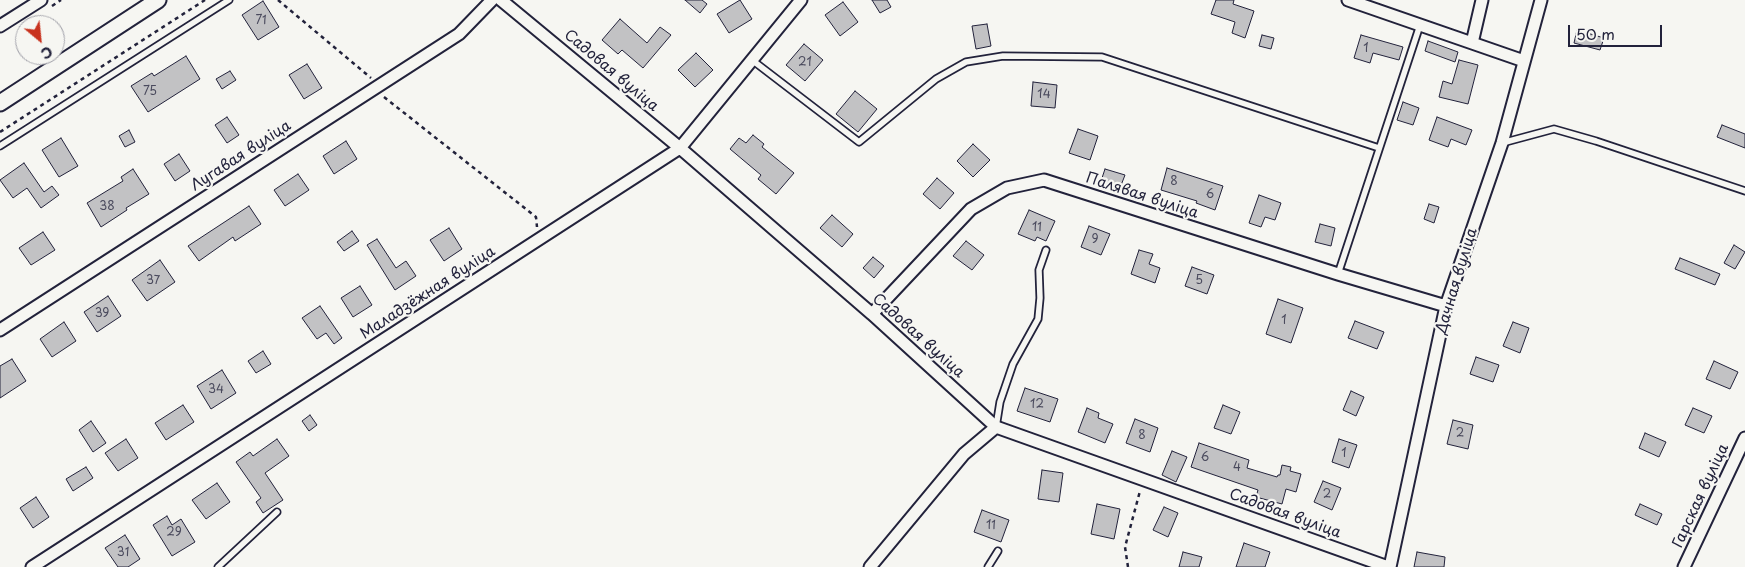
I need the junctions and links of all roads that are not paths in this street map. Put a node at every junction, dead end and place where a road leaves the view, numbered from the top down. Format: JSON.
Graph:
{"nodes":[{"id":1,"x":41,"y":0,"type":"edge"},
{"id":2,"x":158,"y":0,"type":"edge"},
{"id":3,"x":229,"y":0,"type":"edge"},
{"id":4,"x":492,"y":0,"type":"edge"},
{"id":5,"x":502,"y":0,"type":"edge"},
{"id":6,"x":801,"y":0,"type":"edge"},
{"id":7,"x":1348,"y":0,"type":"edge"},
{"id":8,"x":1482,"y":0,"type":"edge"},
{"id":9,"x":1541,"y":0,"type":"edge"},
{"id":10,"x":1420,"y":25,"type":"junction"},
{"id":11,"x":0,"y":26,"type":"edge"},
{"id":12,"x":1472,"y":43,"type":"junction"},
{"id":13,"x":751,"y":60,"type":"junction"},
{"id":14,"x":1524,"y":61,"type":"junction"},
{"id":15,"x":0,"y":104,"type":"edge"},
{"id":16,"x":1502,"y":144,"type":"junction"},
{"id":17,"x":0,"y":146,"type":"edge"},
{"id":18,"x":680,"y":148,"type":"junction"},
{"id":19,"x":1379,"y":148,"type":"junction"},
{"id":20,"x":1745,"y":191,"type":"edge"},
{"id":21,"x":1046,"y":250,"type":"dead end"},
{"id":22,"x":1338,"y":274,"type":"junction"},
{"id":23,"x":1446,"y":306,"type":"junction"},
{"id":24,"x":872,"y":314,"type":"junction"},
{"id":25,"x":0,"y":330,"type":"edge"},
{"id":26,"x":996,"y":427,"type":"junction"},
{"id":27,"x":1745,"y":438,"type":"edge"},
{"id":28,"x":276,"y":512,"type":"dead end"},
{"id":29,"x":998,"y":551,"type":"dead end"},
{"id":30,"x":32,"y":567,"type":"edge"},
{"id":31,"x":218,"y":567,"type":"edge"},
{"id":32,"x":870,"y":567,"type":"edge"},
{"id":33,"x":988,"y":567,"type":"edge"},
{"id":34,"x":1389,"y":567,"type":"edge"},
{"id":35,"x":1684,"y":567,"type":"edge"}],
"edges":[{"from":1,"to":11,"type":"street"},
{"from":2,"to":15,"type":"street"},
{"from":3,"to":17,"type":"lane"},
{"from":4,"to":25,"type":"street","name":"Лугавая вуліца"},
{"from":5,"to":18,"type":"street","name":"Садовая вуліца"},
{"from":6,"to":13,"type":"street","name":"Маладзёжная вуліца"},
{"from":7,"to":10,"type":"street"},
{"from":8,"to":12,"type":"street"},
{"from":9,"to":14,"type":"street","name":"Дачная вуліца"},
{"from":10,"to":12,"type":"street"},
{"from":10,"to":19,"type":"lane"},
{"from":12,"to":14,"type":"street"},
{"from":13,"to":18,"type":"street","name":"Маладзёжная вуліца"},
{"from":13,"to":19,"type":"lane"},
{"from":14,"to":16,"type":"street","name":"Дачная вуліца"},
{"from":16,"to":20,"type":"lane"},
{"from":16,"to":23,"type":"street","name":"Дачная вуліца"},
{"from":18,"to":24,"type":"street","name":"Садовая вуліца"},
{"from":18,"to":30,"type":"street","name":"Маладзёжная вуліца"},
{"from":19,"to":22,"type":"lane"},
{"from":21,"to":26,"type":"lane"},
{"from":22,"to":23,"type":"street","name":"Палявая вуліца"},
{"from":22,"to":24,"type":"street","name":"Палявая вуліца"},
{"from":23,"to":34,"type":"street","name":"Дачная вуліца"},
{"from":24,"to":26,"type":"street","name":"Садовая вуліца"},
{"from":26,"to":32,"type":"street"},
{"from":26,"to":34,"type":"street","name":"Садовая вуліца"},
{"from":27,"to":35,"type":"street","name":"Гарская вуліца"},
{"from":28,"to":31,"type":"lane"},
{"from":29,"to":33,"type":"lane"}]}
